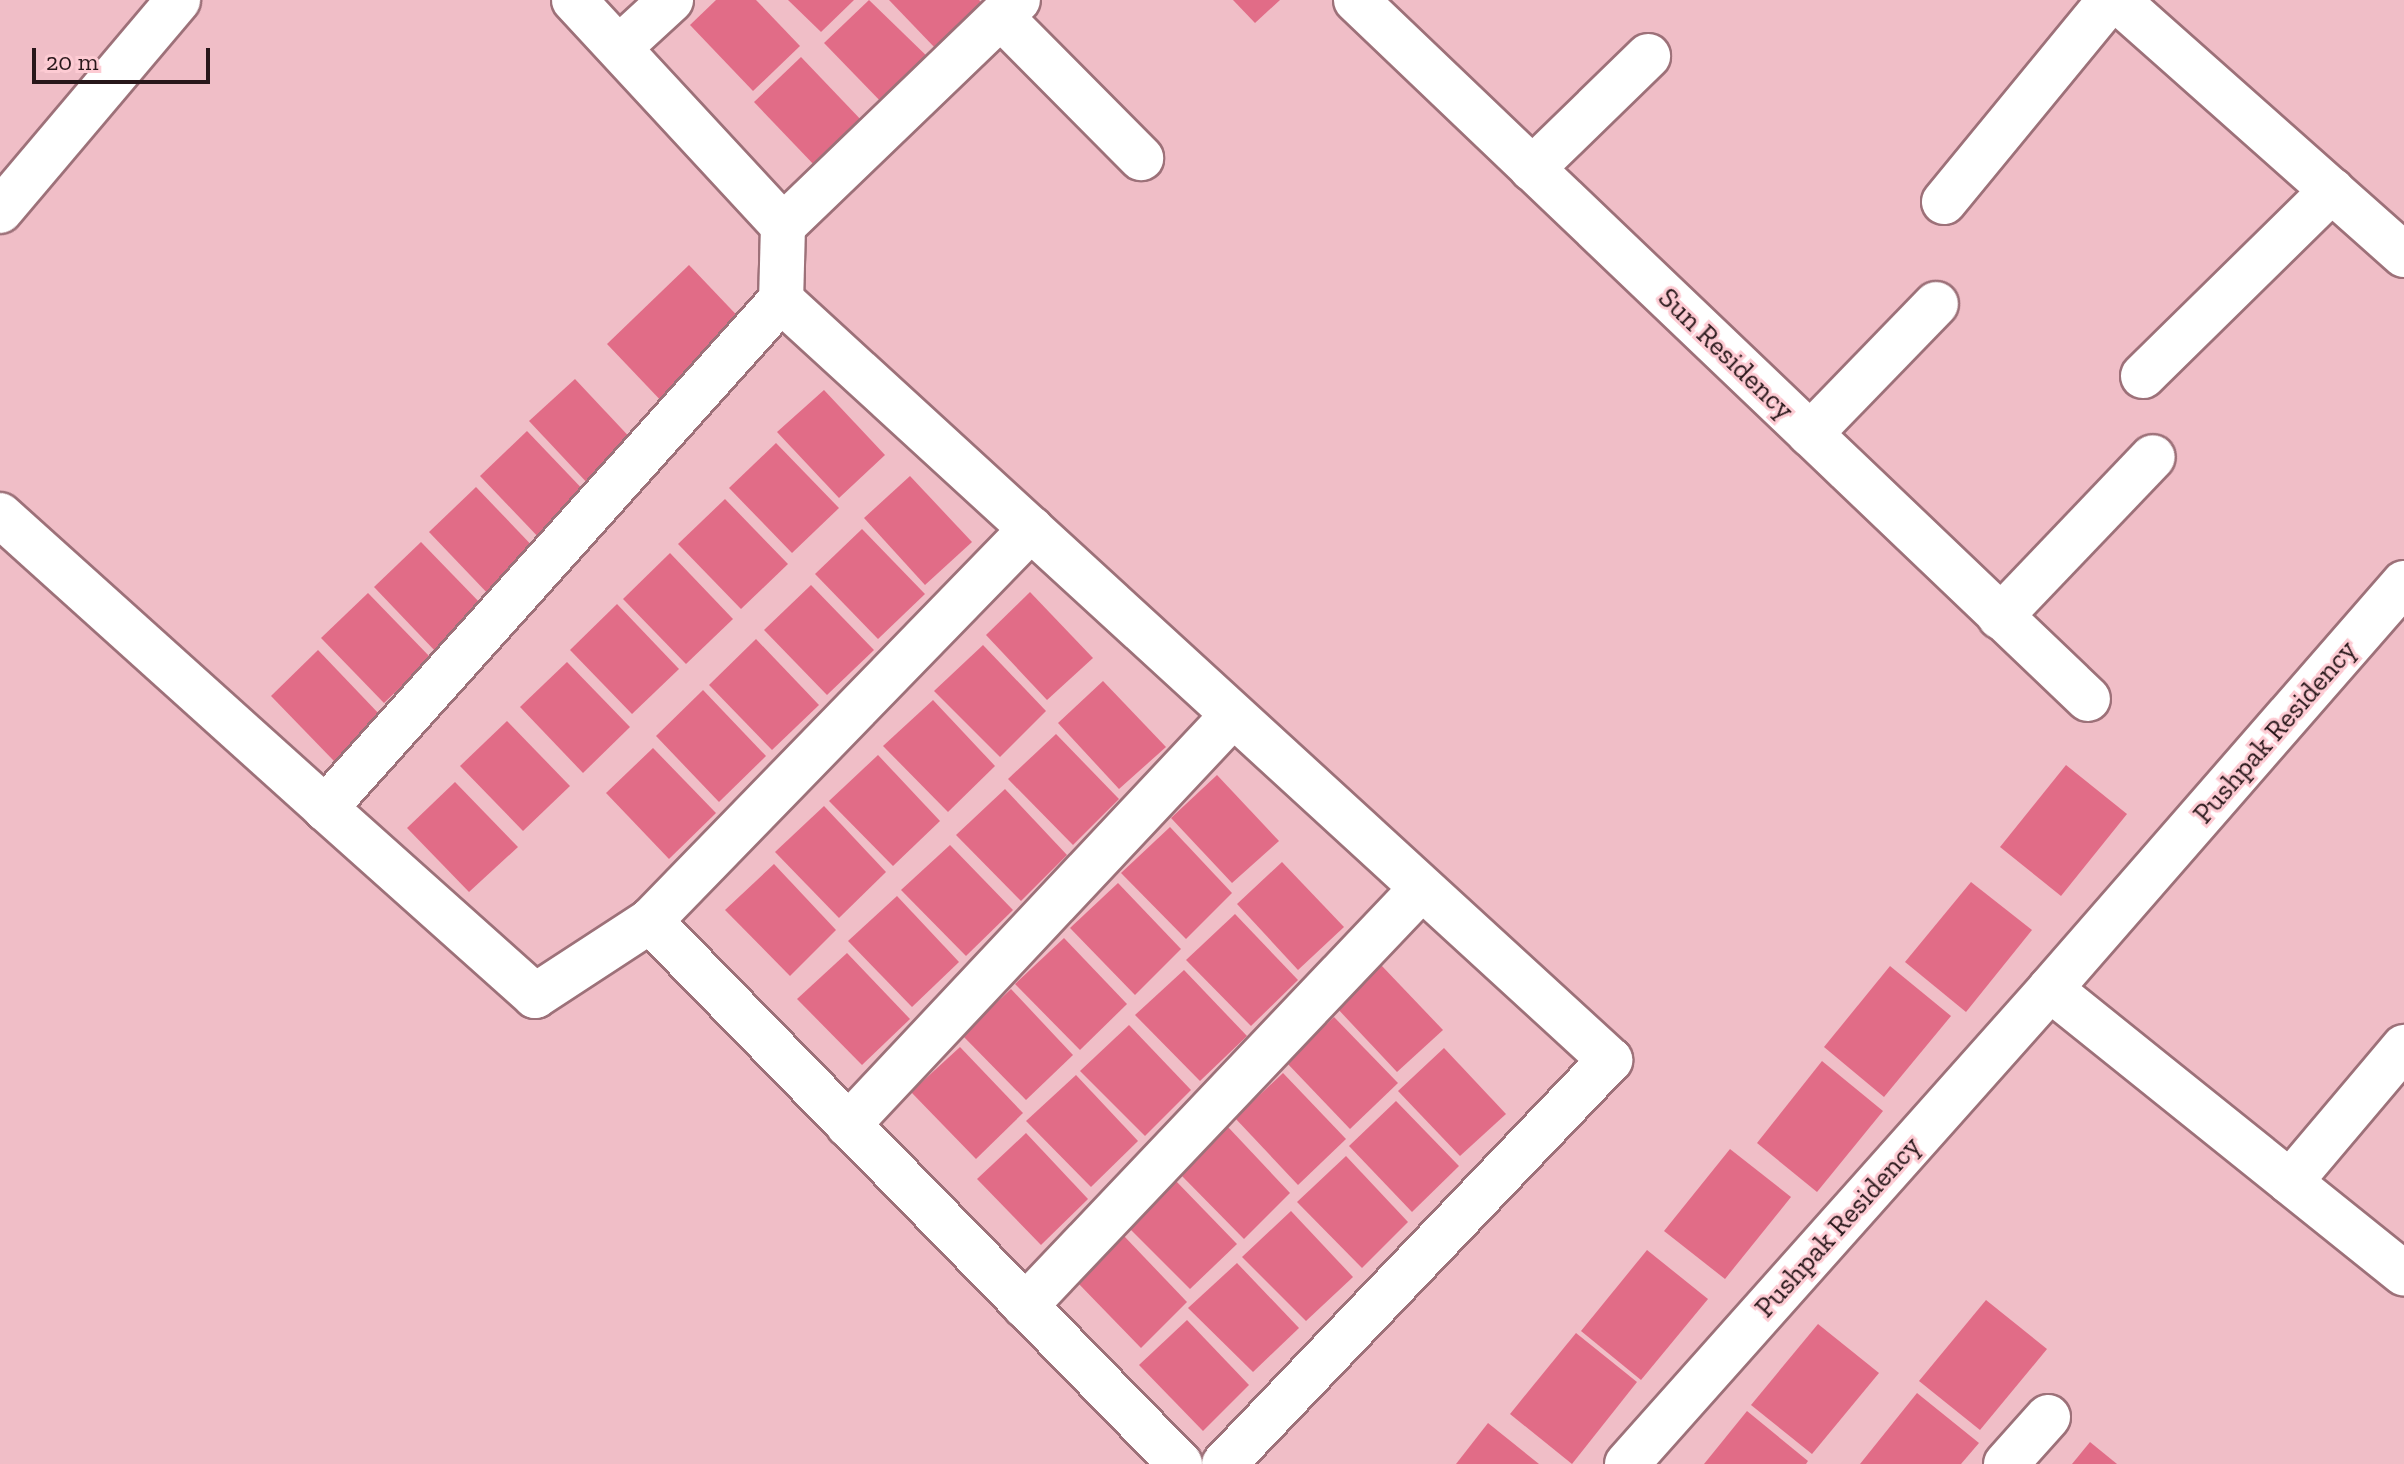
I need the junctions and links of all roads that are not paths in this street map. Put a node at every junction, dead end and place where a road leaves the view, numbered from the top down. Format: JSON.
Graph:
{"nodes":[{"id":1,"x":178,"y":0,"type":"edge"},
{"id":2,"x":574,"y":0,"type":"edge"},
{"id":3,"x":671,"y":0,"type":"edge"},
{"id":4,"x":2110,"y":0,"type":"edge"},
{"id":5,"x":2117,"y":0,"type":"edge"},
{"id":6,"x":1364,"y":3,"type":"edge"},
{"id":7,"x":1010,"y":8,"type":"edge"},
{"id":8,"x":621,"y":46,"type":"junction"},
{"id":9,"x":1648,"y":56,"type":"dead end"},
{"id":10,"x":1141,"y":158,"type":"dead end"},
{"id":11,"x":1532,"y":169,"type":"junction"},
{"id":12,"x":2332,"y":190,"type":"junction"},
{"id":13,"x":5,"y":193,"type":"edge"},
{"id":14,"x":1944,"y":202,"type":"dead end"},
{"id":15,"x":783,"y":226,"type":"junction"},
{"id":16,"x":2404,"y":255,"type":"edge"},
{"id":17,"x":781,"y":300,"type":"junction"},
{"id":18,"x":1936,"y":304,"type":"dead end"},
{"id":19,"x":2143,"y":376,"type":"dead end"},
{"id":20,"x":1810,"y":434,"type":"junction"},
{"id":21,"x":2153,"y":457,"type":"dead end"},
{"id":22,"x":0,"y":515,"type":"edge"},
{"id":23,"x":1031,"y":529,"type":"junction"},
{"id":24,"x":2404,"y":583,"type":"edge"},
{"id":25,"x":2000,"y":617,"type":"junction"},
{"id":26,"x":2088,"y":699,"type":"dead end"},
{"id":27,"x":1233,"y":715,"type":"junction"},
{"id":28,"x":325,"y":808,"type":"junction"},
{"id":29,"x":1422,"y":888,"type":"junction"},
{"id":30,"x":650,"y":921,"type":"junction"},
{"id":31,"x":2050,"y":989,"type":"junction"},
{"id":32,"x":2404,"y":1047,"type":"edge"},
{"id":33,"x":848,"y":1125,"type":"junction"},
{"id":34,"x":2290,"y":1182,"type":"junction"},
{"id":35,"x":2404,"y":1274,"type":"edge"},
{"id":36,"x":1025,"y":1306,"type":"junction"},
{"id":37,"x":2048,"y":1417,"type":"dead end"},
{"id":38,"x":1180,"y":1464,"type":"edge"},
{"id":39,"x":1224,"y":1464,"type":"edge"},
{"id":40,"x":1627,"y":1464,"type":"edge"},
{"id":41,"x":2006,"y":1464,"type":"edge"}],
"edges":[{"from":1,"to":13,"type":"street"},
{"from":2,"to":8,"type":"street"},
{"from":3,"to":8,"type":"street"},
{"from":4,"to":14,"type":"street"},
{"from":5,"to":12,"type":"street"},
{"from":6,"to":11,"type":"street","name":"Sun Residency"},
{"from":7,"to":10,"type":"street"},
{"from":7,"to":15,"type":"street"},
{"from":8,"to":15,"type":"street"},
{"from":9,"to":11,"type":"street"},
{"from":11,"to":20,"type":"street","name":"Sun Residency"},
{"from":12,"to":16,"type":"street"},
{"from":12,"to":19,"type":"street"},
{"from":15,"to":17,"type":"street"},
{"from":17,"to":23,"type":"street"},
{"from":17,"to":28,"type":"street"},
{"from":18,"to":20,"type":"street"},
{"from":20,"to":25,"type":"street","name":"Sun Residency"},
{"from":21,"to":25,"type":"street"},
{"from":22,"to":28,"type":"street"},
{"from":23,"to":27,"type":"street"},
{"from":23,"to":30,"type":"street"},
{"from":24,"to":31,"type":"street","name":"Pushpak Residency"},
{"from":25,"to":26,"type":"street","name":"Sun Residency"},
{"from":27,"to":29,"type":"street"},
{"from":27,"to":33,"type":"street"},
{"from":28,"to":30,"type":"street"},
{"from":29,"to":36,"type":"street"},
{"from":29,"to":39,"type":"street"},
{"from":30,"to":33,"type":"street"},
{"from":31,"to":34,"type":"street"},
{"from":31,"to":40,"type":"street","name":"Pushpak Residency"},
{"from":32,"to":34,"type":"street"},
{"from":33,"to":36,"type":"street"},
{"from":34,"to":35,"type":"street"},
{"from":36,"to":38,"type":"street"},
{"from":37,"to":41,"type":"street"}]}
